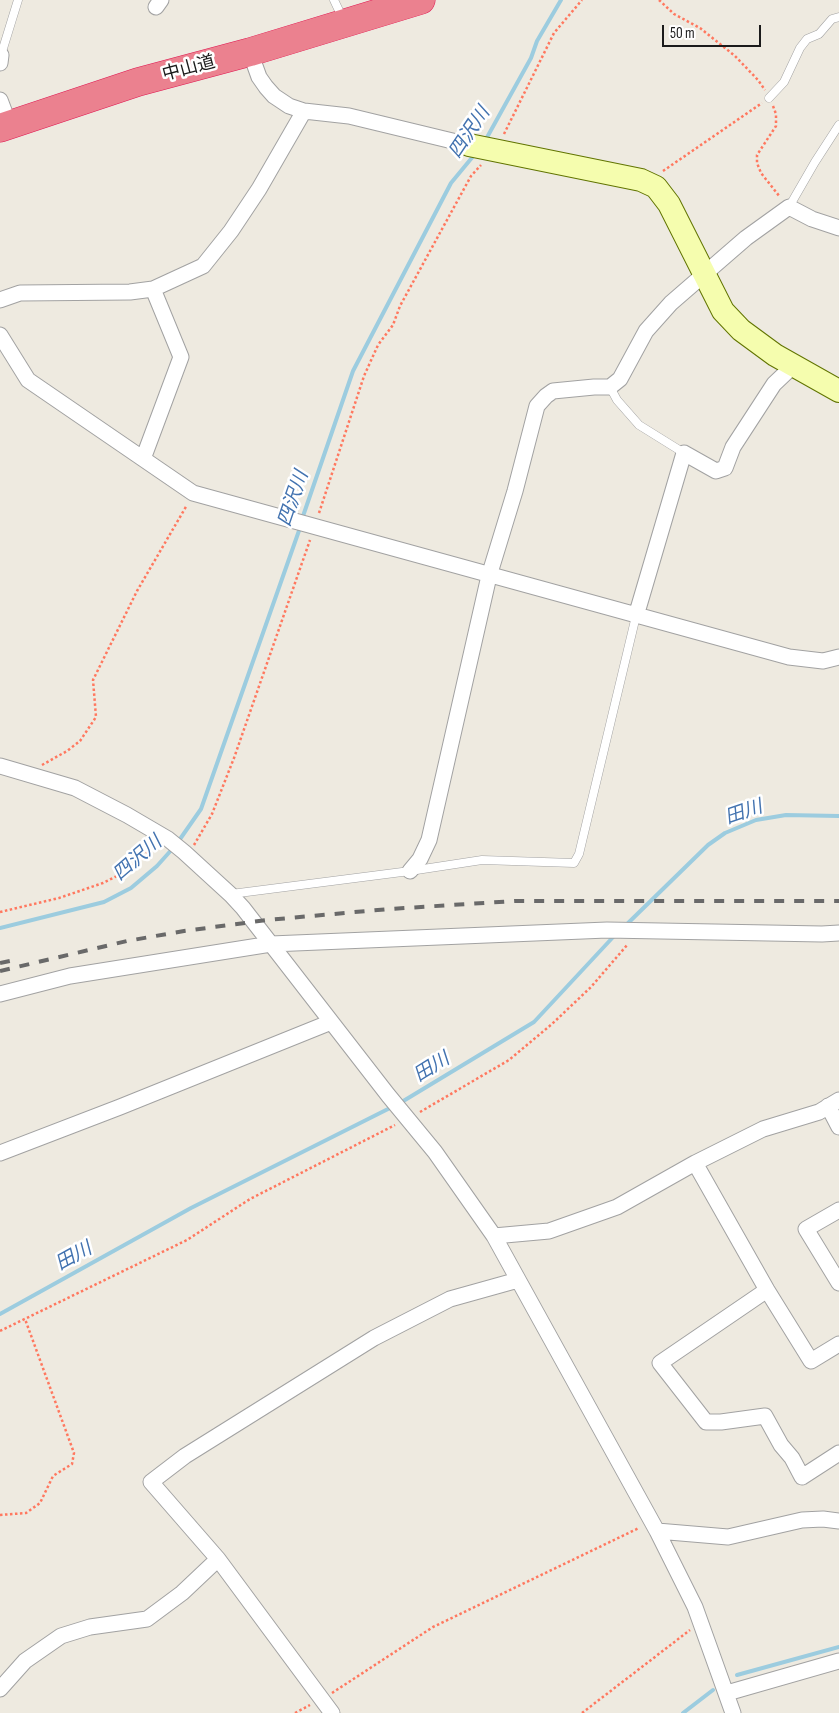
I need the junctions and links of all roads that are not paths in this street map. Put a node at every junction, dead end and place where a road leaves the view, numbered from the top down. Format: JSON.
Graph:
{"nodes":[{"id":1,"x":18,"y":0,"type":"edge"},
{"id":2,"x":421,"y":0,"type":"edge"},
{"id":3,"x":349,"y":10,"type":"edge"},
{"id":4,"x":839,"y":17,"type":"edge"},
{"id":5,"x":250,"y":52,"type":"junction"},
{"id":6,"x":0,"y":58,"type":"edge"},
{"id":7,"x":769,"y":98,"type":"road end"},
{"id":8,"x":304,"y":111,"type":"junction"},
{"id":9,"x":3,"y":118,"type":"edge"},
{"id":10,"x":839,"y":125,"type":"edge"},
{"id":11,"x":484,"y":149,"type":"joint"},
{"id":12,"x":789,"y":207,"type":"junction"},
{"id":13,"x":839,"y":228,"type":"edge"},
{"id":14,"x":704,"y":275,"type":"junction"},
{"id":15,"x":153,"y":289,"type":"junction"},
{"id":16,"x":0,"y":300,"type":"edge"},
{"id":17,"x":0,"y":335,"type":"edge"},
{"id":18,"x":794,"y":365,"type":"junction"},
{"id":19,"x":610,"y":387,"type":"junction"},
{"id":20,"x":839,"y":391,"type":"edge"},
{"id":21,"x":684,"y":453,"type":"junction"},
{"id":22,"x":144,"y":459,"type":"junction"},
{"id":23,"x":489,"y":576,"type":"junction"},
{"id":24,"x":636,"y":616,"type":"junction"},
{"id":25,"x":839,"y":657,"type":"edge"},
{"id":26,"x":0,"y":766,"type":"edge"},
{"id":27,"x":410,"y":871,"type":"junction"},
{"id":28,"x":231,"y":894,"type":"junction"},
{"id":29,"x":839,"y":933,"type":"edge"},
{"id":30,"x":271,"y":944,"type":"junction"},
{"id":31,"x":0,"y":994,"type":"edge"},
{"id":32,"x":331,"y":1022,"type":"junction"},
{"id":33,"x":834,"y":1103,"type":"edge"},
{"id":34,"x":839,"y":1127,"type":"edge"},
{"id":35,"x":0,"y":1153,"type":"edge"},
{"id":36,"x":695,"y":1163,"type":"junction"},
{"id":37,"x":839,"y":1210,"type":"edge"},
{"id":38,"x":494,"y":1236,"type":"junction"},
{"id":39,"x":518,"y":1280,"type":"junction"},
{"id":40,"x":839,"y":1283,"type":"edge"},
{"id":41,"x":767,"y":1290,"type":"junction"},
{"id":42,"x":839,"y":1344,"type":"edge"},
{"id":43,"x":839,"y":1454,"type":"edge"},
{"id":44,"x":839,"y":1521,"type":"edge"},
{"id":45,"x":655,"y":1526,"type":"junction"},
{"id":46,"x":218,"y":1559,"type":"junction"},
{"id":47,"x":839,"y":1661,"type":"edge"},
{"id":48,"x":0,"y":1689,"type":"edge"},
{"id":49,"x":727,"y":1693,"type":"junction"},
{"id":50,"x":332,"y":1713,"type":"edge"},
{"id":51,"x":733,"y":1713,"type":"edge"}],
"edges":[{"from":1,"to":6,"type":"lane"},
{"from":2,"to":3,"type":"highway","name":"中山道"},
{"from":3,"to":5,"type":"highway","name":"中山道"},
{"from":4,"to":7,"type":"lane"},
{"from":5,"to":8,"type":"street"},
{"from":5,"to":9,"type":"highway","name":"中山道"},
{"from":8,"to":11,"type":"street"},
{"from":8,"to":15,"type":"street"},
{"from":10,"to":12,"type":"lane"},
{"from":11,"to":14,"type":"street"},
{"from":12,"to":13,"type":"street"},
{"from":12,"to":14,"type":"street"},
{"from":14,"to":18,"type":"street"},
{"from":14,"to":19,"type":"street"},
{"from":15,"to":16,"type":"street"},
{"from":15,"to":22,"type":"street"},
{"from":17,"to":22,"type":"street"},
{"from":18,"to":20,"type":"street"},
{"from":18,"to":21,"type":"street"},
{"from":19,"to":21,"type":"lane"},
{"from":19,"to":23,"type":"street"},
{"from":21,"to":24,"type":"street"},
{"from":22,"to":23,"type":"street"},
{"from":23,"to":24,"type":"street"},
{"from":23,"to":27,"type":"street"},
{"from":24,"to":25,"type":"street"},
{"from":24,"to":27,"type":"lane"},
{"from":26,"to":28,"type":"street"},
{"from":27,"to":28,"type":"lane"},
{"from":28,"to":30,"type":"street"},
{"from":29,"to":30,"type":"street"},
{"from":30,"to":31,"type":"street"},
{"from":30,"to":32,"type":"street"},
{"from":32,"to":35,"type":"street"},
{"from":32,"to":38,"type":"street"},
{"from":33,"to":34,"type":"street"},
{"from":33,"to":36,"type":"street"},
{"from":36,"to":38,"type":"street"},
{"from":36,"to":41,"type":"street"},
{"from":37,"to":40,"type":"street"},
{"from":38,"to":39,"type":"street"},
{"from":39,"to":45,"type":"street"},
{"from":39,"to":46,"type":"street"},
{"from":41,"to":42,"type":"street"},
{"from":41,"to":43,"type":"street"},
{"from":44,"to":45,"type":"street"},
{"from":45,"to":49,"type":"street"},
{"from":46,"to":48,"type":"street"},
{"from":46,"to":50,"type":"street"},
{"from":47,"to":49,"type":"street"},
{"from":49,"to":51,"type":"street"}]}
